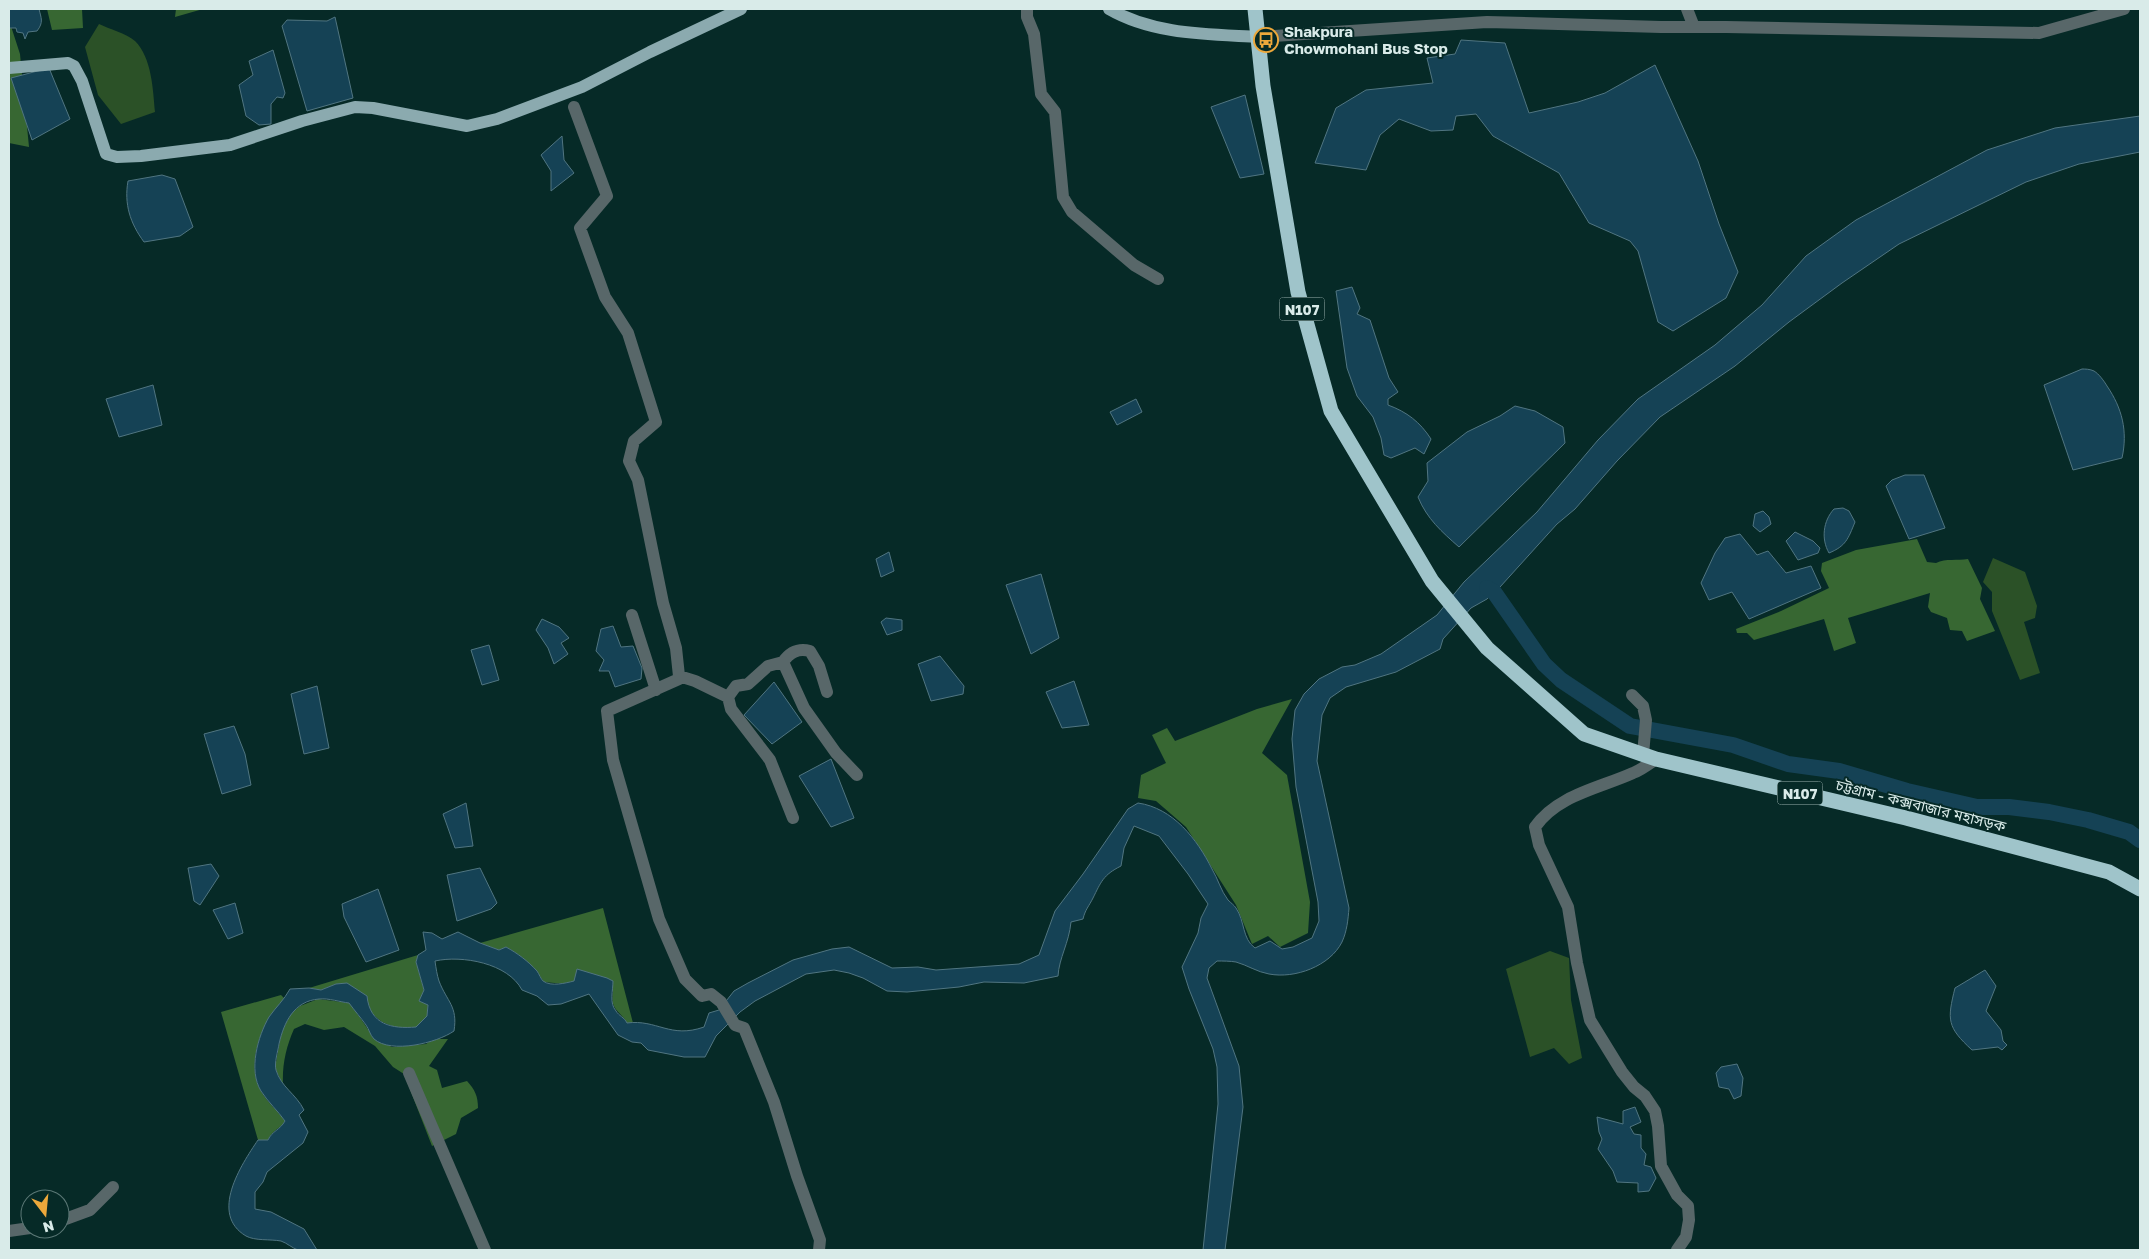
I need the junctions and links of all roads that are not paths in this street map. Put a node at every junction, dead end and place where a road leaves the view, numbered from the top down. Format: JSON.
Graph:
{"nodes":[{"id":1,"x":740,"y":9,"type":"edge"},
{"id":2,"x":1027,"y":9,"type":"edge"},
{"id":3,"x":1109,"y":9,"type":"edge"},
{"id":4,"x":1255,"y":9,"type":"edge"},
{"id":5,"x":1687,"y":9,"type":"edge"},
{"id":6,"x":2124,"y":9,"type":"edge"},
{"id":7,"x":1694,"y":27,"type":"junction"},
{"id":8,"x":1259,"y":37,"type":"junction"},
{"id":9,"x":9,"y":68,"type":"edge"},
{"id":10,"x":574,"y":107,"type":"dead end"},
{"id":11,"x":1158,"y":278,"type":"dead end"},
{"id":12,"x":632,"y":615,"type":"dead end"},
{"id":13,"x":783,"y":662,"type":"junction"},
{"id":14,"x":679,"y":676,"type":"junction"},
{"id":15,"x":656,"y":690,"type":"junction"},
{"id":16,"x":827,"y":692,"type":"dead end"},
{"id":17,"x":1632,"y":695,"type":"dead end"},
{"id":18,"x":728,"y":697,"type":"junction"},
{"id":19,"x":1650,"y":757,"type":"junction"},
{"id":20,"x":857,"y":775,"type":"dead end"},
{"id":21,"x":793,"y":818,"type":"dead end"},
{"id":22,"x":2140,"y":889,"type":"edge"},
{"id":23,"x":409,"y":1074,"type":"dead end"},
{"id":24,"x":113,"y":1187,"type":"dead end"},
{"id":25,"x":70,"y":1217,"type":"edge"},
{"id":26,"x":485,"y":1250,"type":"edge"},
{"id":27,"x":819,"y":1250,"type":"edge"},
{"id":28,"x":1677,"y":1250,"type":"edge"}],
"edges":[{"from":1,"to":9,"type":"main road"},
{"from":2,"to":11,"type":"street"},
{"from":3,"to":8,"type":"main road"},
{"from":4,"to":8,"type":"highway","number":"N107"},
{"from":5,"to":7,"type":"street"},
{"from":6,"to":7,"type":"street"},
{"from":7,"to":8,"type":"street"},
{"from":8,"to":19,"type":"highway","name":"চট্টগ্রাম - কক্সবাজার মহাসড়ক","number":"N107"},
{"from":10,"to":14,"type":"street"},
{"from":12,"to":15,"type":"street"},
{"from":13,"to":16,"type":"street"},
{"from":13,"to":18,"type":"street"},
{"from":13,"to":20,"type":"street"},
{"from":14,"to":15,"type":"street"},
{"from":14,"to":18,"type":"street"},
{"from":15,"to":27,"type":"street"},
{"from":17,"to":19,"type":"street"},
{"from":18,"to":21,"type":"street"},
{"from":19,"to":22,"type":"highway","name":"চট্টগ্রাম - কক্সবাজার মহাসড়ক","number":"N107"},
{"from":19,"to":28,"type":"street"},
{"from":23,"to":26,"type":"street"},
{"from":24,"to":25,"type":"street"}]}
